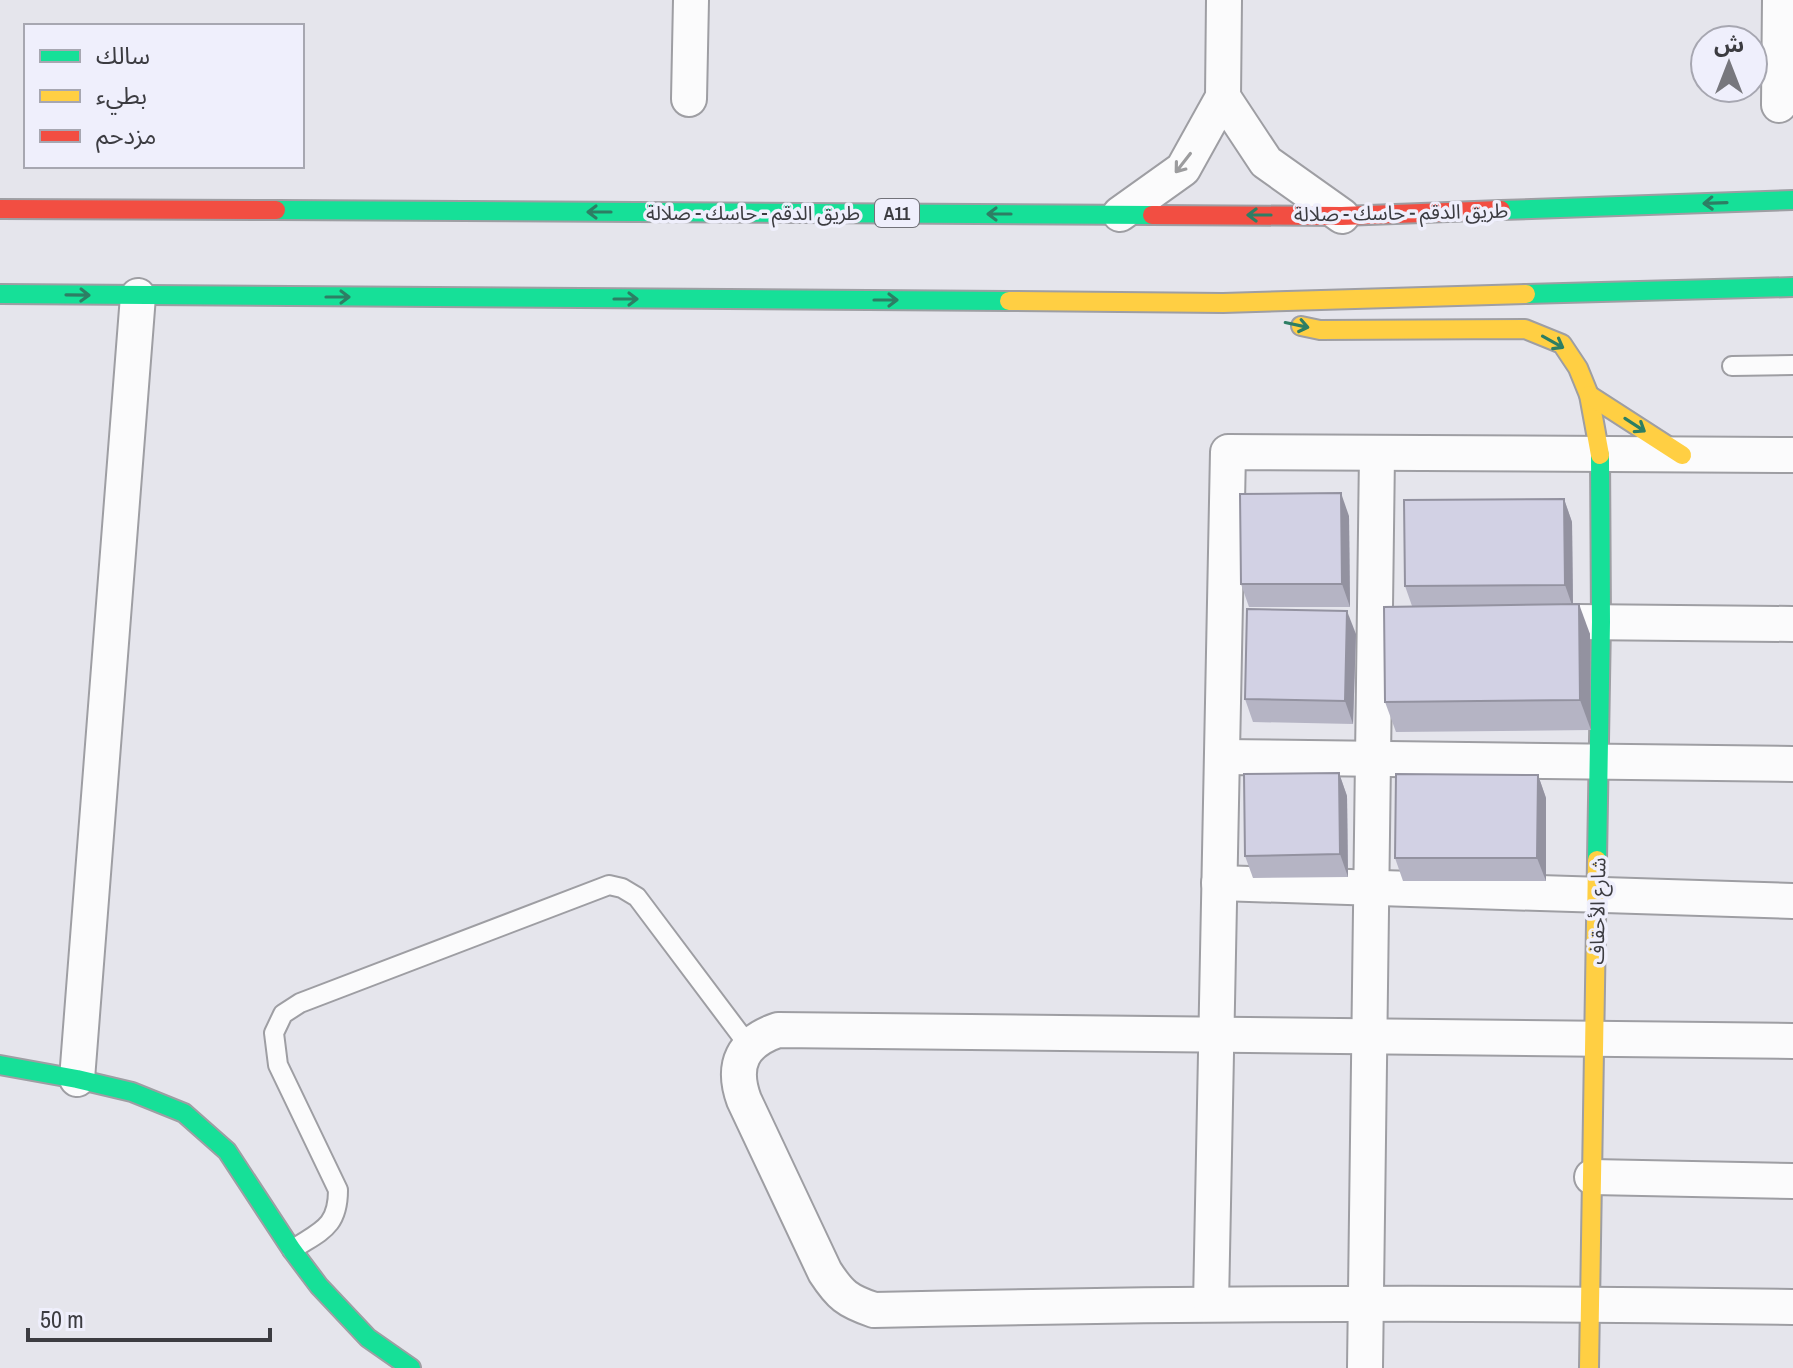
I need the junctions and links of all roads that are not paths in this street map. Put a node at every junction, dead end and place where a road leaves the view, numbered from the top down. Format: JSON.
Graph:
{"nodes":[{"id":1,"x":691,"y":0,"type":"edge"},
{"id":2,"x":1224,"y":0,"type":"edge"},
{"id":3,"x":1780,"y":0,"type":"edge"},
{"id":4,"x":1223,"y":97,"type":"junction"},
{"id":5,"x":689,"y":99,"type":"dead end"},
{"id":6,"x":1779,"y":105,"type":"dead end"},
{"id":7,"x":1793,"y":200,"type":"edge"},
{"id":8,"x":0,"y":209,"type":"edge"},
{"id":9,"x":1120,"y":214,"type":"junction"},
{"id":10,"x":1342,"y":216,"type":"junction"},
{"id":11,"x":1793,"y":287,"type":"edge"},
{"id":12,"x":0,"y":294,"type":"edge"},
{"id":13,"x":138,"y":296,"type":"junction"},
{"id":14,"x":1223,"y":303,"type":"junction"},
{"id":15,"x":1793,"y":365,"type":"edge"},
{"id":16,"x":1732,"y":366,"type":"dead end"},
{"id":17,"x":1589,"y":395,"type":"junction"},
{"id":18,"x":1377,"y":454,"type":"junction"},
{"id":19,"x":1600,"y":455,"type":"junction"},
{"id":20,"x":1682,"y":455,"type":"junction"},
{"id":21,"x":1793,"y":455,"type":"edge"},
{"id":22,"x":1541,"y":621,"type":"edge"},
{"id":23,"x":1601,"y":622,"type":"junction"},
{"id":24,"x":1793,"y":624,"type":"edge"},
{"id":25,"x":1222,"y":757,"type":"junction"},
{"id":26,"x":1373,"y":759,"type":"junction"},
{"id":27,"x":1599,"y":762,"type":"junction"},
{"id":28,"x":1793,"y":764,"type":"edge"},
{"id":29,"x":1219,"y":883,"type":"junction"},
{"id":30,"x":1371,"y":888,"type":"junction"},
{"id":31,"x":1597,"y":895,"type":"junction"},
{"id":32,"x":1793,"y":901,"type":"edge"},
{"id":33,"x":1216,"y":1035,"type":"junction"},
{"id":34,"x":1369,"y":1036,"type":"junction"},
{"id":35,"x":1595,"y":1039,"type":"junction"},
{"id":36,"x":1793,"y":1041,"type":"edge"},
{"id":37,"x":749,"y":1046,"type":"junction"},
{"id":38,"x":0,"y":1065,"type":"edge"},
{"id":39,"x":77,"y":1079,"type":"junction"},
{"id":40,"x":1592,"y":1177,"type":"junction"},
{"id":41,"x":1793,"y":1181,"type":"edge"},
{"id":42,"x":292,"y":1250,"type":"junction"},
{"id":43,"x":1590,"y":1303,"type":"junction"},
{"id":44,"x":1211,"y":1304,"type":"junction"},
{"id":45,"x":1366,"y":1304,"type":"junction"},
{"id":46,"x":1793,"y":1307,"type":"edge"},
{"id":47,"x":411,"y":1368,"type":"edge"},
{"id":48,"x":1365,"y":1368,"type":"edge"},
{"id":49,"x":1589,"y":1368,"type":"edge"}],
"edges":[{"from":1,"to":5,"type":"street"},
{"from":2,"to":4,"type":"street"},
{"from":3,"to":6,"type":"street"},
{"from":4,"to":9,"type":"street","one_way":true},
{"from":4,"to":10,"type":"street"},
{"from":7,"to":10,"type":"main road","name":"طريق الدقم - حاسك - صلالة","number":"A11","one_way":true},
{"from":9,"to":8,"type":"main road","name":"طريق الدقم - حاسك - صلالة","number":"A11","one_way":true},
{"from":10,"to":9,"type":"main road","name":"طريق الدقم - حاسك - صلالة","number":"A11","one_way":true},
{"from":11,"to":14,"type":"main road"},
{"from":12,"to":13,"type":"main road","one_way":true},
{"from":13,"to":14,"type":"main road","one_way":true},
{"from":13,"to":39,"type":"street"},
{"from":14,"to":17,"type":"main road","name":"شارع الأحقاف","one_way":true},
{"from":15,"to":16,"type":"lane"},
{"from":17,"to":19,"type":"main road","name":"شارع الأحقاف"},
{"from":17,"to":20,"type":"main road","one_way":true},
{"from":18,"to":19,"type":"street"},
{"from":18,"to":25,"type":"street"},
{"from":18,"to":26,"type":"street"},
{"from":19,"to":20,"type":"street"},
{"from":19,"to":23,"type":"main road","name":"شارع الأحقاف"},
{"from":20,"to":21,"type":"street"},
{"from":22,"to":23,"type":"street"},
{"from":23,"to":24,"type":"street"},
{"from":23,"to":27,"type":"main road","name":"شارع الأحقاف"},
{"from":25,"to":26,"type":"street"},
{"from":25,"to":29,"type":"street"},
{"from":26,"to":27,"type":"street"},
{"from":26,"to":30,"type":"street"},
{"from":27,"to":28,"type":"street"},
{"from":27,"to":31,"type":"main road","name":"شارع الأحقاف"},
{"from":29,"to":30,"type":"street"},
{"from":29,"to":33,"type":"street"},
{"from":30,"to":31,"type":"street"},
{"from":30,"to":34,"type":"street"},
{"from":31,"to":32,"type":"street"},
{"from":31,"to":35,"type":"main road","name":"شارع الأحقاف"},
{"from":33,"to":34,"type":"street"},
{"from":33,"to":37,"type":"street"},
{"from":33,"to":44,"type":"street"},
{"from":34,"to":35,"type":"street"},
{"from":34,"to":45,"type":"street"},
{"from":35,"to":36,"type":"street"},
{"from":35,"to":40,"type":"main road","name":"شارع الأحقاف"},
{"from":37,"to":42,"type":"lane"},
{"from":37,"to":44,"type":"street"},
{"from":38,"to":39,"type":"main road"},
{"from":39,"to":42,"type":"main road"},
{"from":40,"to":41,"type":"street"},
{"from":40,"to":43,"type":"main road","name":"شارع الأحقاف"},
{"from":42,"to":47,"type":"main road"},
{"from":43,"to":45,"type":"street"},
{"from":43,"to":46,"type":"street"},
{"from":43,"to":49,"type":"main road","name":"شارع الأحقاف"},
{"from":44,"to":45,"type":"street"},
{"from":45,"to":48,"type":"street"}]}
